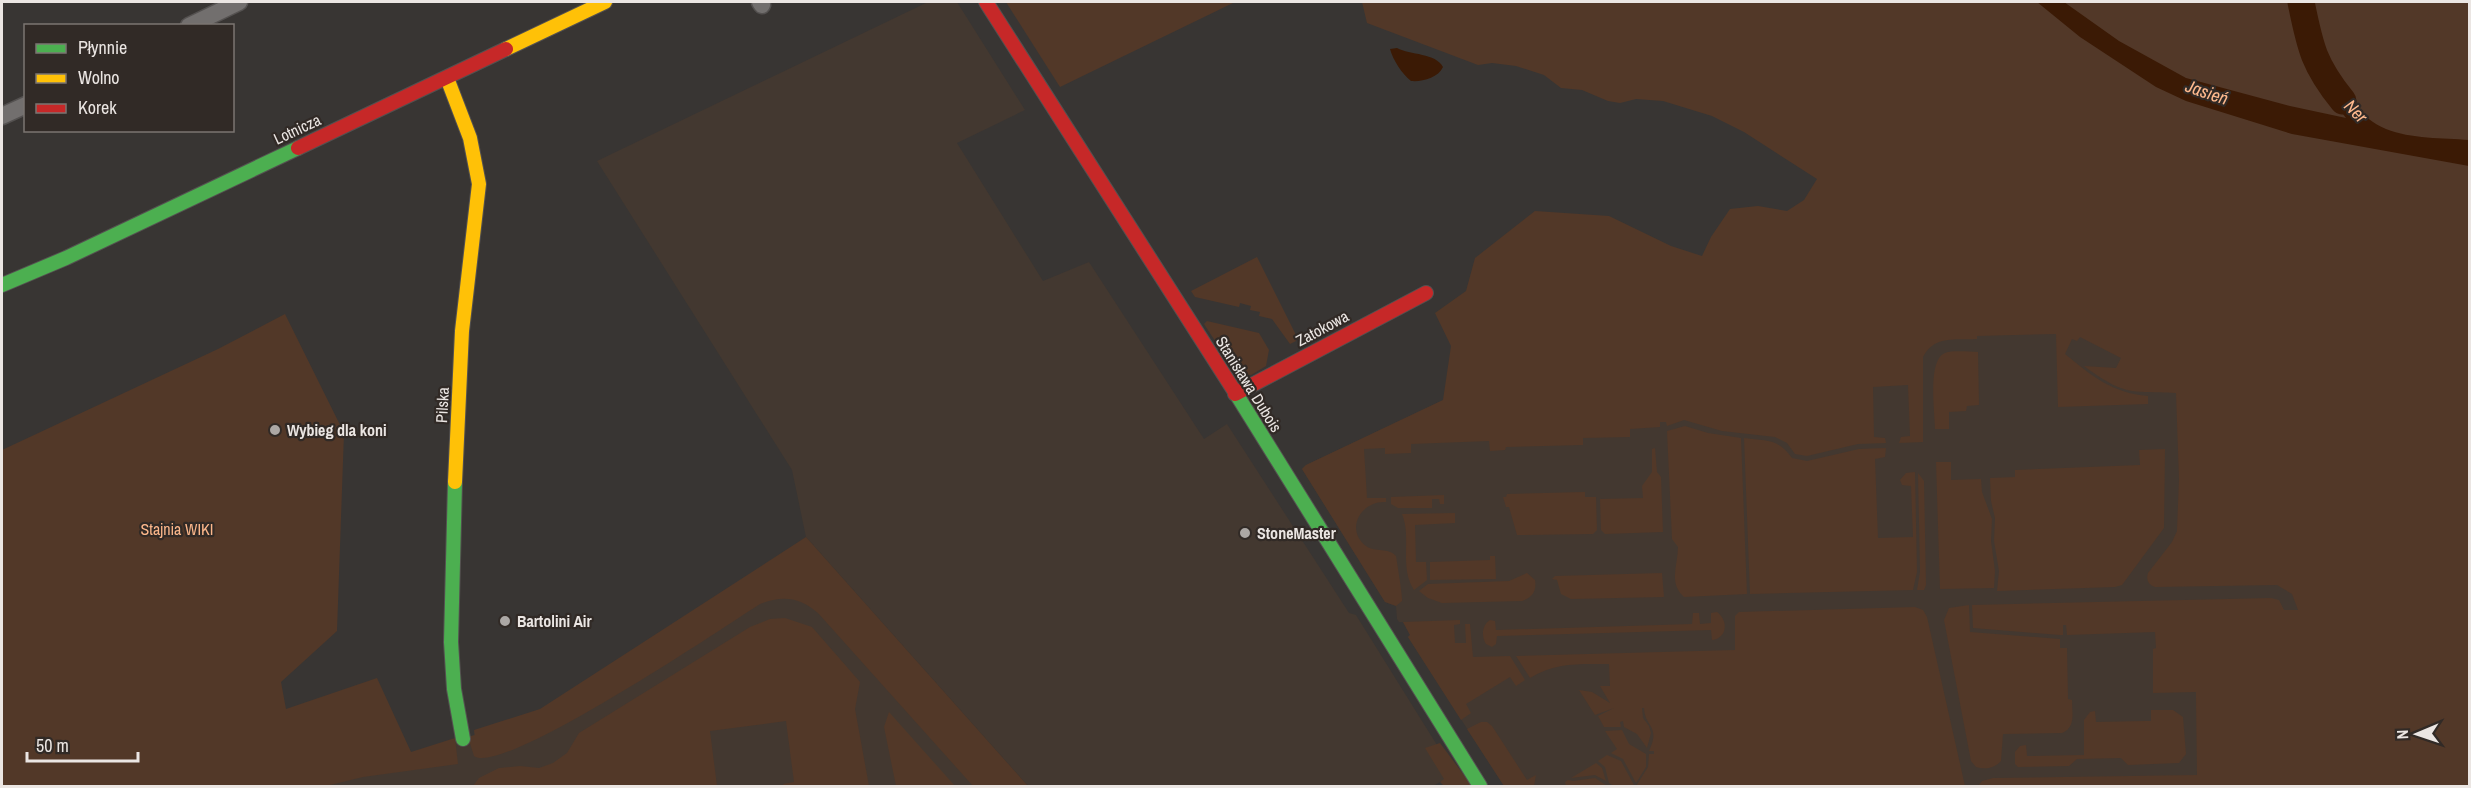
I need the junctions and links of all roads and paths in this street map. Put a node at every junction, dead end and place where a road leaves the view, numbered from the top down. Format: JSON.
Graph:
{"nodes":[{"id":1,"x":239,"y":2,"type":"edge"},
{"id":2,"x":605,"y":2,"type":"edge"},
{"id":3,"x":986,"y":2,"type":"edge"},
{"id":4,"x":193,"y":24,"type":"edge"},
{"id":5,"x":447,"y":78,"type":"junction"},
{"id":6,"x":24,"y":106,"type":"edge"},
{"id":7,"x":2,"y":116,"type":"edge"},
{"id":8,"x":2,"y":285,"type":"edge"},
{"id":9,"x":1426,"y":293,"type":"dead end"},
{"id":10,"x":1235,"y":394,"type":"junction"},
{"id":11,"x":463,"y":739,"type":"dead end"},
{"id":12,"x":1480,"y":786,"type":"edge"}],
"edges":[{"from":1,"to":4,"type":"street"},
{"from":2,"to":5,"type":"street","name":"Lotnicza"},
{"from":3,"to":10,"type":"street","name":"Stanisława Dubois"},
{"from":5,"to":8,"type":"street","name":"Lotnicza"},
{"from":5,"to":11,"type":"street","name":"Pilska"},
{"from":6,"to":7,"type":"street"},
{"from":9,"to":10,"type":"street","name":"Zatokowa"},
{"from":10,"to":12,"type":"street","name":"Stanisława Dubois"}]}
